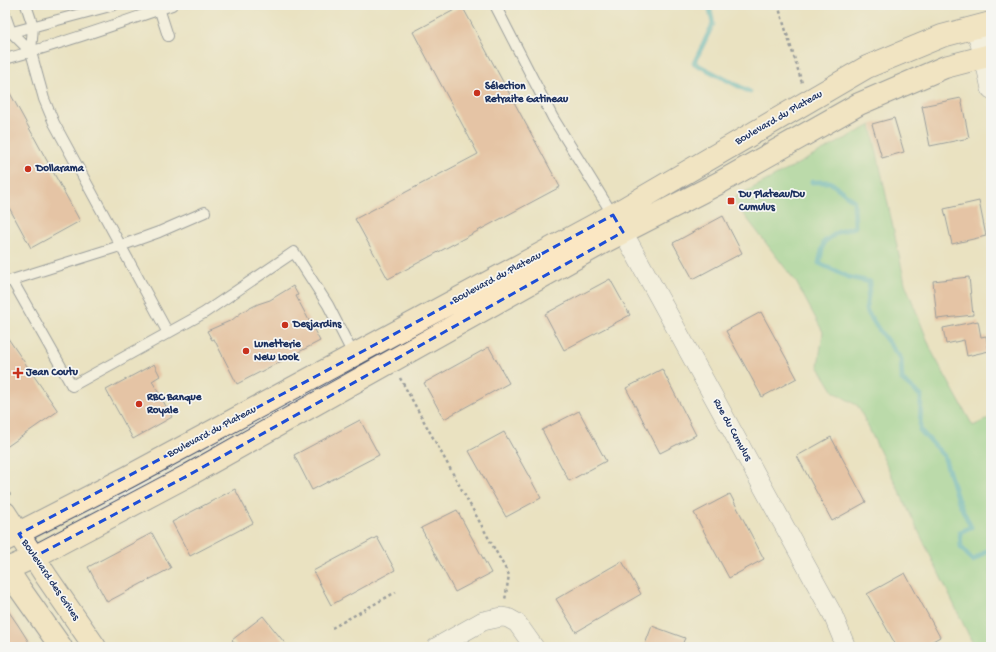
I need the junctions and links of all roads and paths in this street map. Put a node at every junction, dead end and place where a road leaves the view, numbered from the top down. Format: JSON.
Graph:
{"nodes":[{"id":1,"x":26,"y":5,"type":"edge"},
{"id":2,"x":114,"y":5,"type":"edge"},
{"id":3,"x":172,"y":5,"type":"edge"},
{"id":4,"x":495,"y":5,"type":"edge"},
{"id":5,"x":778,"y":5,"type":"edge"},
{"id":6,"x":159,"y":7,"type":"edge"},
{"id":7,"x":5,"y":15,"type":"edge"},
{"id":8,"x":983,"y":25,"type":"edge"},
{"id":9,"x":33,"y":26,"type":"junction"},
{"id":10,"x":8,"y":33,"type":"edge"},
{"id":11,"x":168,"y":36,"type":"dead end"},
{"id":12,"x":31,"y":52,"type":"junction"},
{"id":13,"x":988,"y":56,"type":"edge"},
{"id":14,"x":5,"y":58,"type":"edge"},
{"id":15,"x":991,"y":89,"type":"edge"},
{"id":16,"x":809,"y":100,"type":"junction"},
{"id":17,"x":205,"y":212,"type":"dead end"},
{"id":18,"x":618,"y":223,"type":"junction"},
{"id":19,"x":120,"y":246,"type":"junction"},
{"id":20,"x":8,"y":281,"type":"edge"},
{"id":21,"x":168,"y":333,"type":"junction"},
{"id":22,"x":354,"y":356,"type":"junction"},
{"id":23,"x":386,"y":363,"type":"junction"},
{"id":24,"x":5,"y":513,"type":"edge"},
{"id":25,"x":12,"y":537,"type":"edge"},
{"id":26,"x":34,"y":556,"type":"junction"},
{"id":27,"x":6,"y":568,"type":"edge"},
{"id":28,"x":396,"y":592,"type":"dead end"},
{"id":29,"x":502,"y":616,"type":"junction"},
{"id":30,"x":332,"y":628,"type":"dead end"},
{"id":31,"x":61,"y":647,"type":"edge"},
{"id":32,"x":95,"y":647,"type":"edge"},
{"id":33,"x":437,"y":647,"type":"edge"},
{"id":34,"x":534,"y":647,"type":"edge"},
{"id":35,"x":846,"y":647,"type":"edge"}],
"edges":[{"from":1,"to":9,"type":"lane"},
{"from":2,"to":9,"type":"lane"},
{"from":3,"to":6,"type":"lane"},
{"from":4,"to":18,"type":"lane"},
{"from":5,"to":16,"type":"path"},
{"from":6,"to":11,"type":"lane"},
{"from":6,"to":12,"type":"lane"},
{"from":7,"to":10,"type":"lane"},
{"from":8,"to":13,"type":"street"},
{"from":8,"to":16,"type":"main road","name":"Boulevard du Plateau"},
{"from":9,"to":10,"type":"lane"},
{"from":9,"to":12,"type":"lane"},
{"from":10,"to":12,"type":"lane"},
{"from":12,"to":14,"type":"lane"},
{"from":12,"to":19,"type":"lane"},
{"from":13,"to":15,"type":"street"},
{"from":13,"to":18,"type":"main road","name":"Boulevard du Plateau"},
{"from":16,"to":18,"type":"main road","name":"Boulevard du Plateau"},
{"from":17,"to":19,"type":"lane"},
{"from":18,"to":22,"type":"main road","name":"Boulevard du Plateau"},
{"from":18,"to":23,"type":"main road","name":"Boulevard du Plateau"},
{"from":18,"to":35,"type":"street","name":"Rue du Cumulus"},
{"from":19,"to":20,"type":"lane"},
{"from":19,"to":21,"type":"lane"},
{"from":20,"to":21,"type":"lane"},
{"from":21,"to":22,"type":"lane"},
{"from":22,"to":25,"type":"main road","name":"Boulevard du Plateau"},
{"from":23,"to":26,"type":"main road","name":"Boulevard du Plateau"},
{"from":23,"to":29,"type":"path"},
{"from":24,"to":25,"type":"main road","name":"Boulevard des Grives"},
{"from":25,"to":26,"type":"main road","name":"Boulevard des Grives"},
{"from":26,"to":27,"type":"main road","name":"Boulevard du Plateau"},
{"from":26,"to":32,"type":"main road","name":"Boulevard des Grives"},
{"from":27,"to":31,"type":"main road"},
{"from":28,"to":30,"type":"path"},
{"from":29,"to":33,"type":"street"},
{"from":29,"to":34,"type":"street"}]}
